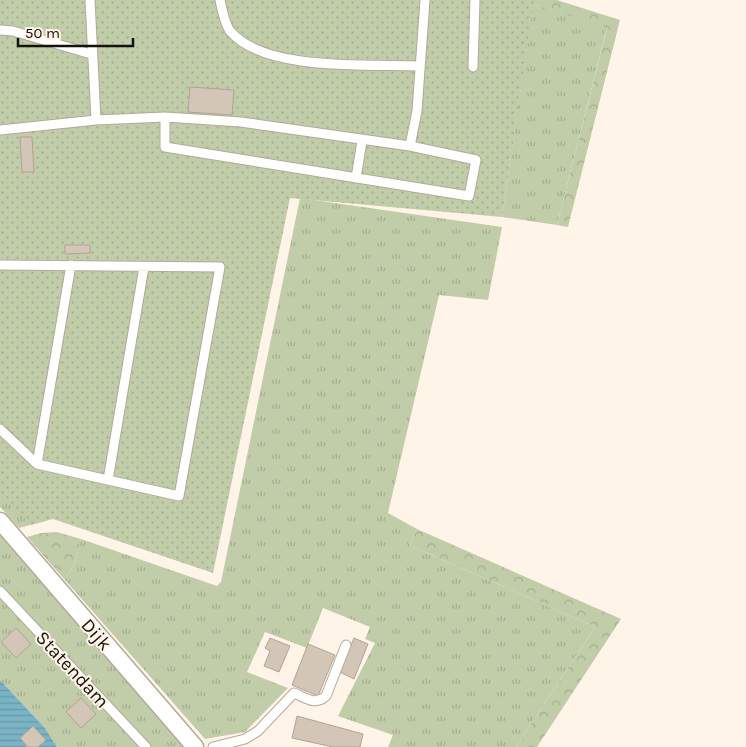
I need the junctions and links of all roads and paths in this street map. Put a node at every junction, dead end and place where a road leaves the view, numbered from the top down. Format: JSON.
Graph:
{"nodes":[{"id":1,"x":90,"y":0,"type":"edge"},
{"id":2,"x":220,"y":0,"type":"edge"},
{"id":3,"x":425,"y":0,"type":"edge"},
{"id":4,"x":475,"y":0,"type":"edge"},
{"id":5,"x":0,"y":30,"type":"edge"},
{"id":6,"x":92,"y":54,"type":"junction"},
{"id":7,"x":420,"y":66,"type":"junction"},
{"id":8,"x":473,"y":67,"type":"dead end"},
{"id":9,"x":165,"y":117,"type":"junction"},
{"id":10,"x":96,"y":120,"type":"junction"},
{"id":11,"x":0,"y":130,"type":"edge"},
{"id":12,"x":362,"y":141,"type":"junction"},
{"id":13,"x":410,"y":146,"type":"junction"},
{"id":14,"x":356,"y":178,"type":"junction"},
{"id":15,"x":0,"y":265,"type":"edge"},
{"id":16,"x":71,"y":265,"type":"junction"},
{"id":17,"x":144,"y":267,"type":"junction"},
{"id":18,"x":0,"y":429,"type":"edge"},
{"id":19,"x":37,"y":464,"type":"junction"},
{"id":20,"x":108,"y":480,"type":"junction"},
{"id":21,"x":0,"y":521,"type":"edge"},
{"id":22,"x":0,"y":591,"type":"edge"},
{"id":23,"x":346,"y":645,"type":"dead end"},
{"id":24,"x":146,"y":747,"type":"edge"},
{"id":25,"x":195,"y":747,"type":"edge"},
{"id":26,"x":213,"y":747,"type":"edge"}],
"edges":[{"from":1,"to":6,"type":"lane"},
{"from":2,"to":7,"type":"lane"},
{"from":3,"to":7,"type":"lane"},
{"from":4,"to":8,"type":"lane"},
{"from":5,"to":6,"type":"lane"},
{"from":6,"to":10,"type":"lane"},
{"from":7,"to":13,"type":"lane"},
{"from":9,"to":10,"type":"lane"},
{"from":9,"to":12,"type":"lane"},
{"from":9,"to":14,"type":"lane"},
{"from":10,"to":11,"type":"lane"},
{"from":12,"to":13,"type":"lane"},
{"from":12,"to":14,"type":"lane"},
{"from":13,"to":14,"type":"lane"},
{"from":15,"to":16,"type":"lane"},
{"from":16,"to":17,"type":"lane"},
{"from":16,"to":19,"type":"lane"},
{"from":17,"to":20,"type":"lane"},
{"from":17,"to":20,"type":"lane"},
{"from":18,"to":19,"type":"lane"},
{"from":19,"to":20,"type":"lane"},
{"from":21,"to":25,"type":"street","name":"Dijk"},
{"from":22,"to":24,"type":"lane","name":"Statendam"},
{"from":23,"to":26,"type":"lane"}]}
